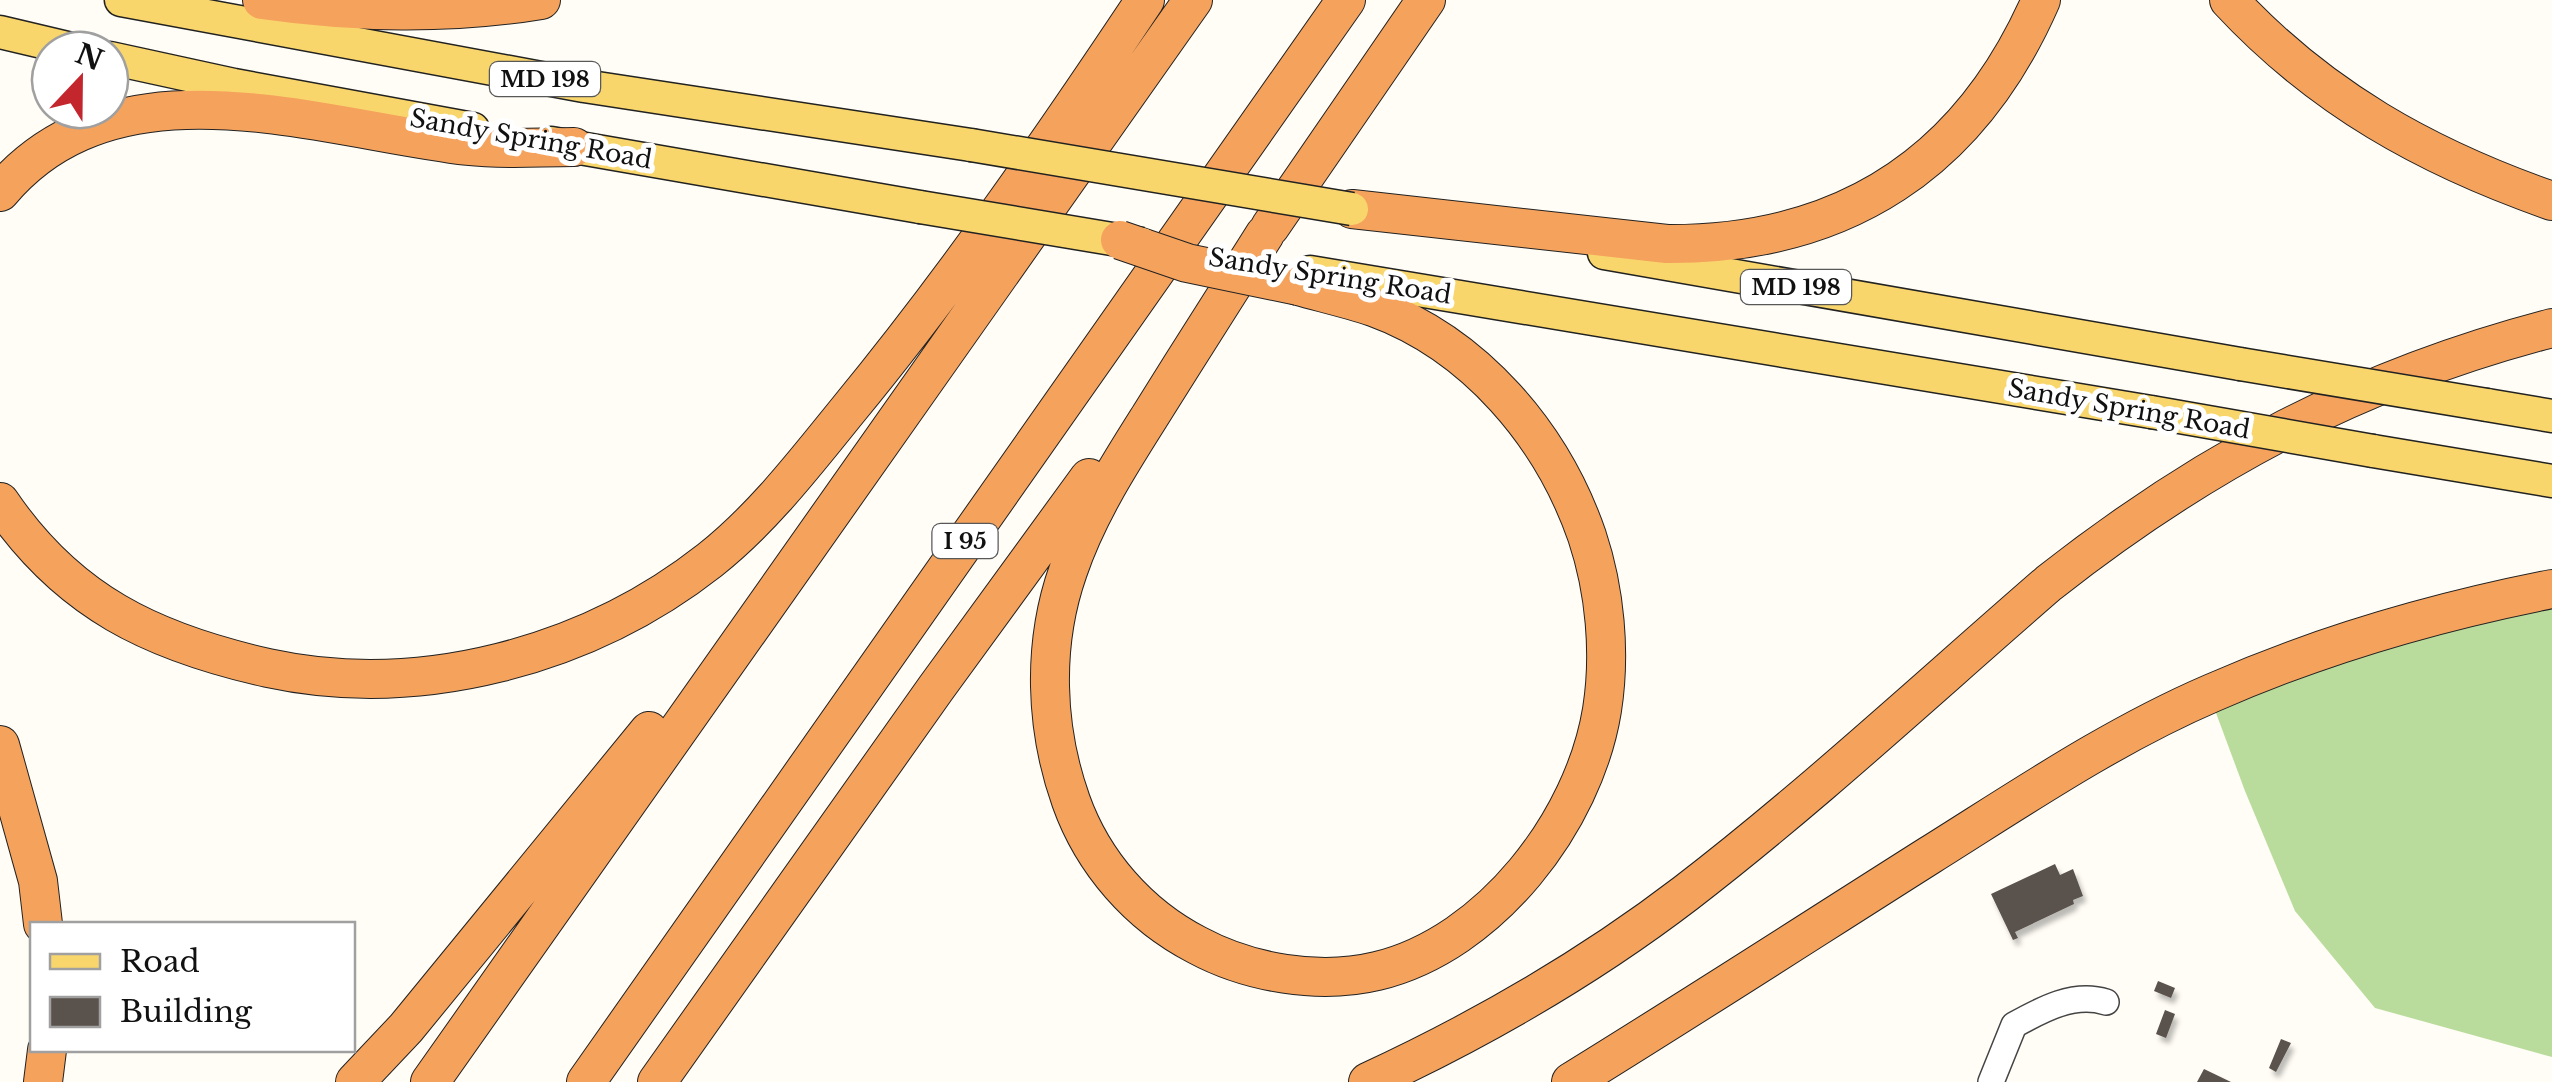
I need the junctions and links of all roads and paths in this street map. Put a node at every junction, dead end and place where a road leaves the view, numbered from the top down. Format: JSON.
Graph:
{"nodes":[{"id":1,"x":121,"y":0,"type":"edge"},
{"id":2,"x":262,"y":0,"type":"edge"},
{"id":3,"x":541,"y":0,"type":"edge"},
{"id":4,"x":1145,"y":0,"type":"edge"},
{"id":5,"x":1193,"y":0,"type":"edge"},
{"id":6,"x":1346,"y":0,"type":"edge"},
{"id":7,"x":1426,"y":0,"type":"edge"},
{"id":8,"x":1434,"y":0,"type":"edge"},
{"id":9,"x":2041,"y":0,"type":"edge"},
{"id":10,"x":2228,"y":0,"type":"edge"},
{"id":11,"x":0,"y":32,"type":"edge"},
{"id":12,"x":30,"y":39,"type":"edge"},
{"id":13,"x":130,"y":62,"type":"edge"},
{"id":14,"x":1370,"y":83,"type":"junction"},
{"id":15,"x":574,"y":147,"type":"junction"},
{"id":16,"x":0,"y":192,"type":"edge"},
{"id":17,"x":2552,"y":200,"type":"edge"},
{"id":18,"x":1352,"y":209,"type":"junction"},
{"id":19,"x":1266,"y":234,"type":"junction"},
{"id":20,"x":1120,"y":240,"type":"joint"},
{"id":21,"x":1304,"y":280,"type":"junction"},
{"id":22,"x":2552,"y":328,"type":"edge"},
{"id":23,"x":2552,"y":416,"type":"edge"},
{"id":24,"x":2552,"y":481,"type":"edge"},
{"id":25,"x":0,"y":502,"type":"edge"},
{"id":26,"x":795,"y":563,"type":"junction"},
{"id":27,"x":2552,"y":590,"type":"edge"},
{"id":28,"x":0,"y":745,"type":"edge"},
{"id":29,"x":43,"y":922,"type":"edge"},
{"id":30,"x":2106,"y":1002,"type":"dead end"},
{"id":31,"x":46,"y":1052,"type":"edge"},
{"id":32,"x":43,"y":1082,"type":"edge"},
{"id":33,"x":355,"y":1082,"type":"edge"},
{"id":34,"x":430,"y":1082,"type":"edge"},
{"id":35,"x":586,"y":1082,"type":"edge"},
{"id":36,"x":657,"y":1082,"type":"edge"},
{"id":37,"x":1368,"y":1082,"type":"edge"},
{"id":38,"x":1571,"y":1082,"type":"edge"},
{"id":39,"x":1991,"y":1082,"type":"edge"}],
"edges":[{"from":1,"to":18,"type":"main road","number":"MD 198","bridge":true},
{"from":2,"to":3,"type":"highway"},
{"from":4,"to":25,"type":"highway"},
{"from":5,"to":26,"type":"highway"},
{"from":6,"to":35,"type":"highway","number":"I 95"},
{"from":7,"to":14,"type":"highway"},
{"from":8,"to":14,"type":"highway"},
{"from":9,"to":18,"type":"highway"},
{"from":10,"to":17,"type":"highway"},
{"from":11,"to":12,"type":"main road"},
{"from":13,"to":15,"type":"main road","name":"Sandy Spring Road","number":"MD 198"},
{"from":14,"to":19,"type":"highway"},
{"from":15,"to":16,"type":"highway"},
{"from":15,"to":20,"type":"main road","name":"Sandy Spring Road","number":"MD 198","bridge":true},
{"from":18,"to":23,"type":"main road","number":"MD 198","bridge":true},
{"from":19,"to":21,"type":"highway"},
{"from":19,"to":36,"type":"highway"},
{"from":20,"to":21,"type":"highway","bridge":true},
{"from":21,"to":24,"type":"main road","name":"Sandy Spring Road","bridge":true},
{"from":22,"to":37,"type":"highway"},
{"from":26,"to":33,"type":"highway"},
{"from":26,"to":34,"type":"highway"},
{"from":27,"to":38,"type":"highway"},
{"from":28,"to":29,"type":"highway"},
{"from":30,"to":39,"type":"lane"},
{"from":31,"to":32,"type":"highway"}]}
